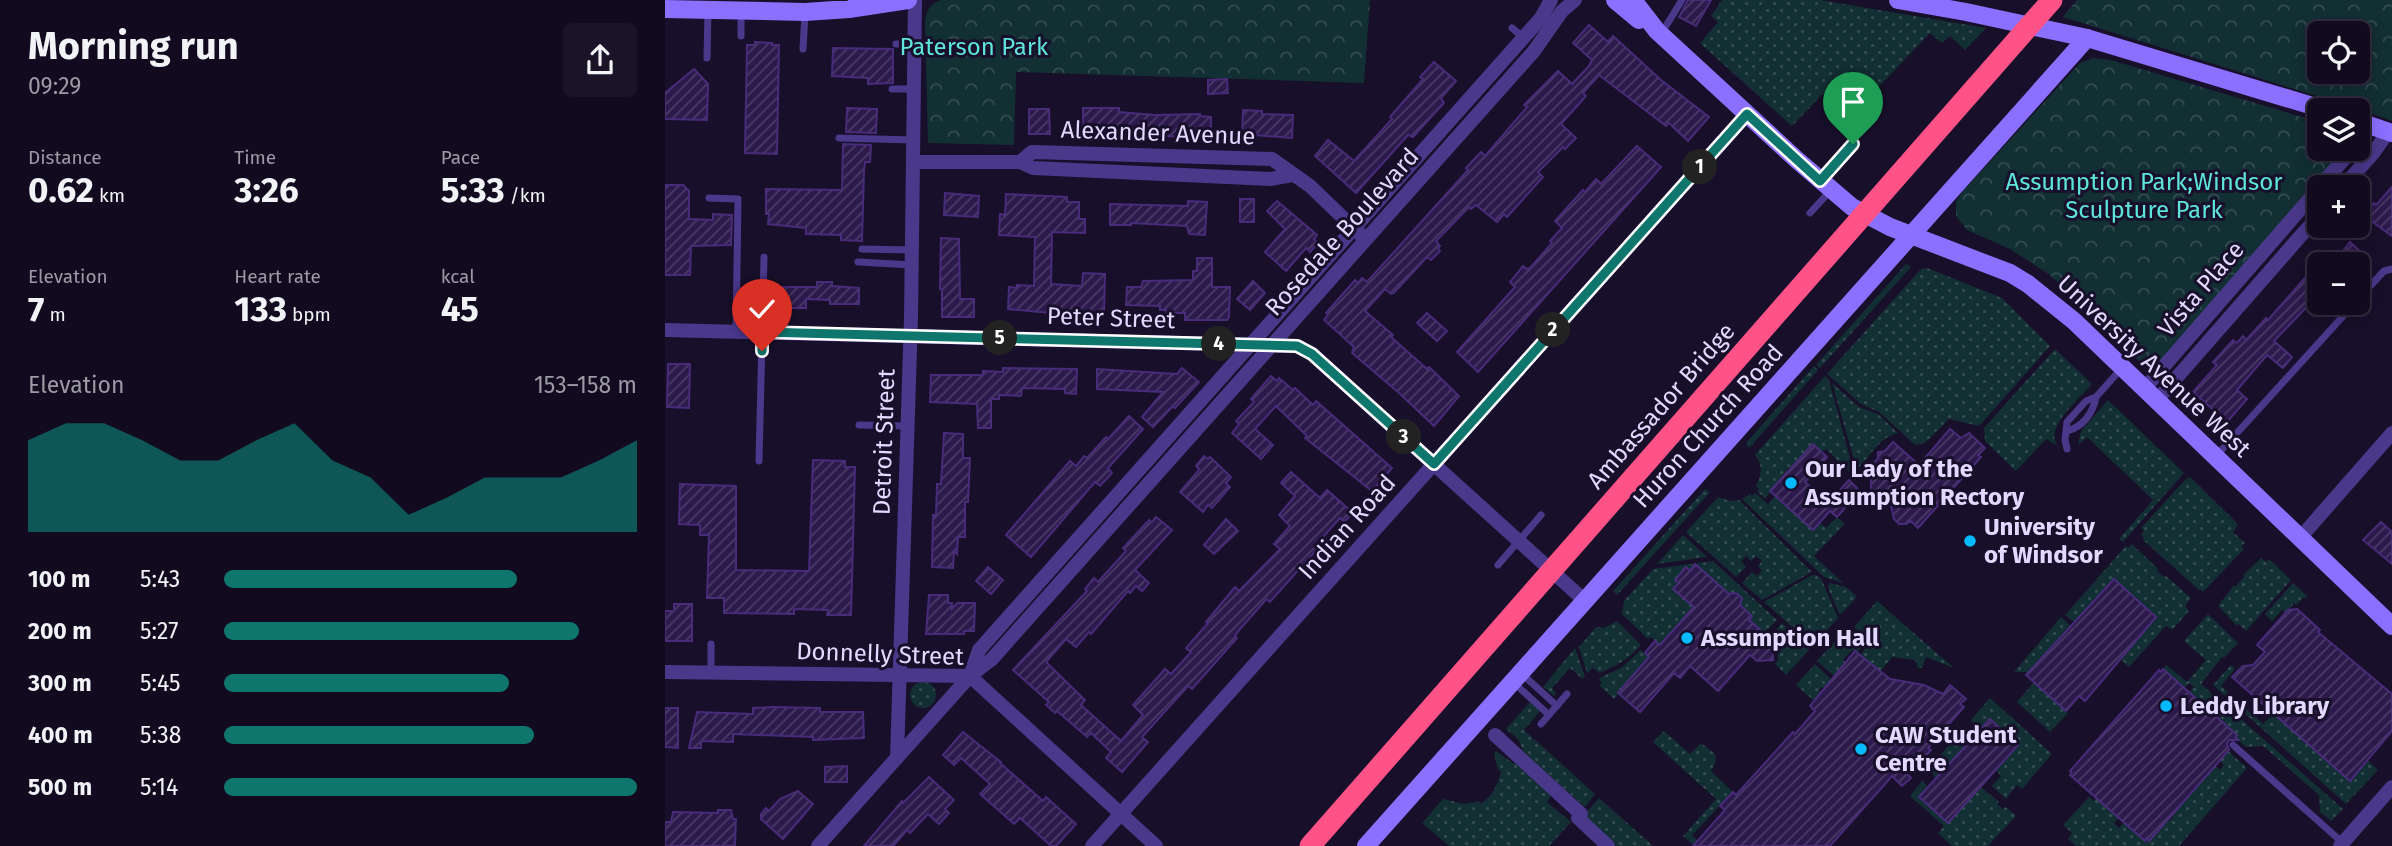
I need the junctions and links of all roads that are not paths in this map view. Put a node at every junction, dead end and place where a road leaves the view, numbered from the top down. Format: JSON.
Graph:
{"nodes":[{"id":1,"x":908,"y":0,"type":"edge"},
{"id":2,"x":915,"y":0,"type":"edge"},
{"id":3,"x":1551,"y":0,"type":"edge"},
{"id":4,"x":1575,"y":0,"type":"edge"},
{"id":5,"x":1615,"y":0,"type":"edge"},
{"id":6,"x":1633,"y":0,"type":"edge"},
{"id":7,"x":1682,"y":0,"type":"edge"},
{"id":8,"x":1898,"y":0,"type":"edge"},
{"id":9,"x":2052,"y":0,"type":"edge"},
{"id":10,"x":665,"y":9,"type":"edge"},
{"id":11,"x":708,"y":10,"type":"junction"},
{"id":12,"x":741,"y":10,"type":"junction"},
{"id":13,"x":805,"y":12,"type":"junction"},
{"id":14,"x":1512,"y":28,"type":"dead end"},
{"id":15,"x":1659,"y":32,"type":"junction"},
{"id":16,"x":741,"y":36,"type":"dead end"},
{"id":17,"x":1524,"y":38,"type":"junction"},
{"id":18,"x":2087,"y":38,"type":"junction"},
{"id":19,"x":896,"y":44,"type":"dead end"},
{"id":20,"x":915,"y":46,"type":"junction"},
{"id":21,"x":803,"y":49,"type":"dead end"},
{"id":22,"x":707,"y":58,"type":"dead end"},
{"id":23,"x":892,"y":89,"type":"dead end"},
{"id":24,"x":914,"y":89,"type":"junction"},
{"id":25,"x":2307,"y":104,"type":"edge"},
{"id":26,"x":1747,"y":114,"type":"junction"},
{"id":27,"x":2377,"y":128,"type":"edge"},
{"id":28,"x":1438,"y":136,"type":"junction"},
{"id":29,"x":839,"y":138,"type":"dead end"},
{"id":30,"x":913,"y":140,"type":"junction"},
{"id":31,"x":1853,"y":144,"type":"dead end"},
{"id":32,"x":1450,"y":145,"type":"junction"},
{"id":33,"x":2343,"y":161,"type":"edge"},
{"id":34,"x":913,"y":162,"type":"junction"},
{"id":35,"x":2330,"y":175,"type":"edge"},
{"id":36,"x":2354,"y":175,"type":"edge"},
{"id":37,"x":1826,"y":185,"type":"junction"},
{"id":38,"x":709,"y":198,"type":"dead end"},
{"id":39,"x":2307,"y":202,"type":"edge"},
{"id":40,"x":1810,"y":213,"type":"dead end"},
{"id":41,"x":2295,"y":215,"type":"junction"},
{"id":42,"x":2307,"y":218,"type":"edge"},
{"id":43,"x":2307,"y":228,"type":"edge"},
{"id":44,"x":1355,"y":229,"type":"junction"},
{"id":45,"x":1911,"y":235,"type":"junction"},
{"id":46,"x":1366,"y":240,"type":"junction"},
{"id":47,"x":862,"y":249,"type":"dead end"},
{"id":48,"x":764,"y":257,"type":"dead end"},
{"id":49,"x":912,"y":257,"type":"junction"},
{"id":50,"x":858,"y":262,"type":"dead end"},
{"id":51,"x":2392,"y":269,"type":"edge"},
{"id":52,"x":2370,"y":286,"type":"edge"},
{"id":53,"x":2231,"y":288,"type":"junction"},
{"id":54,"x":2246,"y":298,"type":"junction"},
{"id":55,"x":2343,"y":315,"type":"edge"},
{"id":56,"x":665,"y":330,"type":"edge"},
{"id":57,"x":736,"y":332,"type":"junction"},
{"id":58,"x":762,"y":332,"type":"junction"},
{"id":59,"x":910,"y":336,"type":"junction"},
{"id":60,"x":1251,"y":345,"type":"junction"},
{"id":61,"x":1271,"y":346,"type":"junction"},
{"id":62,"x":2123,"y":368,"type":"junction"},
{"id":63,"x":2150,"y":394,"type":"junction"},
{"id":64,"x":859,"y":425,"type":"dead end"},
{"id":65,"x":908,"y":426,"type":"junction"},
{"id":66,"x":1174,"y":431,"type":"junction"},
{"id":67,"x":2392,"y":433,"type":"edge"},
{"id":68,"x":1186,"y":441,"type":"junction"},
{"id":69,"x":2067,"y":449,"type":"dead end"},
{"id":70,"x":2216,"y":456,"type":"junction"},
{"id":71,"x":759,"y":461,"type":"dead end"},
{"id":72,"x":1434,"y":464,"type":"junction"},
{"id":73,"x":1111,"y":502,"type":"junction"},
{"id":74,"x":1123,"y":511,"type":"junction"},
{"id":75,"x":1541,"y":515,"type":"dead end"},
{"id":76,"x":2300,"y":538,"type":"junction"},
{"id":77,"x":1519,"y":541,"type":"junction"},
{"id":78,"x":1498,"y":565,"type":"dead end"},
{"id":79,"x":1047,"y":573,"type":"junction"},
{"id":80,"x":1059,"y":583,"type":"junction"},
{"id":81,"x":1585,"y":601,"type":"junction"},
{"id":82,"x":2389,"y":618,"type":"edge"},
{"id":83,"x":711,"y":644,"type":"dead end"},
{"id":84,"x":665,"y":672,"type":"edge"},
{"id":85,"x":711,"y":672,"type":"junction"},
{"id":86,"x":899,"y":673,"type":"junction"},
{"id":87,"x":969,"y":676,"type":"junction"},
{"id":88,"x":1516,"y":677,"type":"junction"},
{"id":89,"x":1567,"y":694,"type":"dead end"},
{"id":90,"x":1557,"y":706,"type":"junction"},
{"id":91,"x":1549,"y":715,"type":"junction"},
{"id":92,"x":1478,"y":720,"type":"junction"},
{"id":93,"x":1541,"y":724,"type":"dead end"},
{"id":94,"x":1495,"y":735,"type":"joint"},
{"id":95,"x":2233,"y":745,"type":"dead end"},
{"id":96,"x":897,"y":758,"type":"junction"},
{"id":97,"x":2392,"y":787,"type":"edge"},
{"id":98,"x":1121,"y":814,"type":"junction"},
{"id":99,"x":2342,"y":844,"type":"edge"},
{"id":100,"x":818,"y":846,"type":"edge"},
{"id":101,"x":1092,"y":846,"type":"edge"},
{"id":102,"x":1156,"y":846,"type":"edge"},
{"id":103,"x":1310,"y":846,"type":"edge"},
{"id":104,"x":1366,"y":846,"type":"edge"},
{"id":105,"x":1608,"y":846,"type":"edge"}],
"edges":[{"from":1,"to":13,"type":"street"},
{"from":2,"to":20,"type":"street","name":"Detroit Street"},
{"from":3,"to":17,"type":"street","name":"Rosedale Boulevard"},
{"from":4,"to":32,"type":"street","name":"Rosedale Boulevard"},
{"from":5,"to":15,"type":"street","name":"University Avenue West"},
{"from":6,"to":15,"type":"street","name":"University Avenue West"},
{"from":7,"to":15,"type":"lane"},
{"from":8,"to":18,"type":"street"},
{"from":9,"to":103,"type":"highway","name":"Ambassador Bridge","bridge":true},
{"from":10,"to":11,"type":"street"},
{"from":11,"to":12,"type":"street"},
{"from":11,"to":22,"type":"lane"},
{"from":12,"to":13,"type":"street"},
{"from":12,"to":16,"type":"lane"},
{"from":13,"to":21,"type":"lane"},
{"from":14,"to":17,"type":"lane"},
{"from":15,"to":26,"type":"street","name":"University Avenue West"},
{"from":17,"to":28,"type":"street","name":"Rosedale Boulevard"},
{"from":18,"to":25,"type":"street"},
{"from":18,"to":45,"type":"street","name":"Huron Church Road"},
{"from":19,"to":20,"type":"lane"},
{"from":20,"to":24,"type":"street","name":"Detroit Street"},
{"from":23,"to":24,"type":"lane"},
{"from":24,"to":30,"type":"street","name":"Detroit Street"},
{"from":26,"to":37,"type":"street","name":"University Avenue West"},
{"from":26,"to":72,"type":"street","name":"Indian Road"},
{"from":27,"to":36,"type":"street"},
{"from":28,"to":32,"type":"lane"},
{"from":28,"to":44,"type":"street","name":"Rosedale Boulevard"},
{"from":29,"to":30,"type":"lane"},
{"from":30,"to":34,"type":"street","name":"Detroit Street"},
{"from":31,"to":37,"type":"lane"},
{"from":32,"to":46,"type":"street","name":"Rosedale Boulevard"},
{"from":33,"to":35,"type":"street","name":"Vista Place"},
{"from":34,"to":44,"type":"street","name":"Alexander Avenue"},
{"from":34,"to":49,"type":"street","name":"Detroit Street"},
{"from":37,"to":40,"type":"lane"},
{"from":37,"to":45,"type":"street","name":"University Avenue West"},
{"from":38,"to":57,"type":"lane"},
{"from":39,"to":41,"type":"street","name":"Vista Place"},
{"from":41,"to":42,"type":"lane"},
{"from":41,"to":53,"type":"street","name":"Vista Place"},
{"from":43,"to":54,"type":"street","name":"Vista Place"},
{"from":44,"to":46,"type":"street","name":"Alexander Avenue"},
{"from":44,"to":60,"type":"street","name":"Rosedale Boulevard"},
{"from":45,"to":62,"type":"street","name":"University Avenue West"},
{"from":45,"to":81,"type":"street","name":"Huron Church Road"},
{"from":46,"to":61,"type":"street","name":"Rosedale Boulevard"},
{"from":47,"to":49,"type":"lane"},
{"from":48,"to":58,"type":"lane"},
{"from":49,"to":50,"type":"lane"},
{"from":49,"to":59,"type":"street","name":"Detroit Street"},
{"from":51,"to":52,"type":"lane"},
{"from":53,"to":54,"type":"lane"},
{"from":53,"to":63,"type":"street","name":"Vista Place"},
{"from":54,"to":63,"type":"street","name":"Vista Place"},
{"from":55,"to":70,"type":"lane"},
{"from":56,"to":57,"type":"street","name":"Peter Street"},
{"from":57,"to":58,"type":"street","name":"Peter Street"},
{"from":58,"to":59,"type":"street","name":"Peter Street"},
{"from":58,"to":71,"type":"lane"},
{"from":59,"to":60,"type":"street","name":"Peter Street"},
{"from":59,"to":65,"type":"street","name":"Detroit Street"},
{"from":60,"to":61,"type":"street","name":"Peter Street"},
{"from":60,"to":66,"type":"street","name":"Rosedale Boulevard"},
{"from":61,"to":68,"type":"street","name":"Rosedale Boulevard"},
{"from":61,"to":72,"type":"street","name":"Peter Street"},
{"from":62,"to":63,"type":"street","name":"University Avenue West"},
{"from":62,"to":69,"type":"lane"},
{"from":63,"to":70,"type":"street","name":"University Avenue West"},
{"from":64,"to":65,"type":"lane"},
{"from":65,"to":86,"type":"street","name":"Detroit Street"},
{"from":66,"to":68,"type":"lane"},
{"from":66,"to":73,"type":"street","name":"Rosedale Boulevard"},
{"from":67,"to":76,"type":"street"},
{"from":68,"to":74,"type":"street","name":"Rosedale Boulevard"},
{"from":70,"to":76,"type":"street","name":"University Avenue West"},
{"from":72,"to":77,"type":"street","name":"Peter Street"},
{"from":72,"to":98,"type":"street","name":"Indian Road"},
{"from":73,"to":74,"type":"lane"},
{"from":73,"to":79,"type":"street","name":"Rosedale Boulevard"},
{"from":74,"to":80,"type":"street","name":"Rosedale Boulevard"},
{"from":75,"to":77,"type":"lane"},
{"from":76,"to":82,"type":"street","name":"University Avenue West"},
{"from":77,"to":78,"type":"lane"},
{"from":77,"to":81,"type":"street","name":"Peter Street"},
{"from":79,"to":80,"type":"lane"},
{"from":79,"to":87,"type":"street","name":"Rosedale Boulevard"},
{"from":80,"to":87,"type":"street","name":"Rosedale Boulevard"},
{"from":81,"to":88,"type":"street","name":"Huron Church Road"},
{"from":83,"to":85,"type":"lane"},
{"from":84,"to":85,"type":"street","name":"Donnelly Street"},
{"from":85,"to":86,"type":"street","name":"Donnelly Street"},
{"from":86,"to":87,"type":"street","name":"Donnelly Street"},
{"from":86,"to":96,"type":"street","name":"Detroit Street"},
{"from":87,"to":96,"type":"street","name":"Rosedale Boulevard"},
{"from":87,"to":98,"type":"street","name":"Donnelly Street"},
{"from":88,"to":90,"type":"lane"},
{"from":88,"to":91,"type":"lane"},
{"from":88,"to":92,"type":"street","name":"Huron Church Road"},
{"from":89,"to":90,"type":"lane"},
{"from":90,"to":91,"type":"lane"},
{"from":91,"to":93,"type":"lane"},
{"from":92,"to":94,"type":"lane"},
{"from":92,"to":104,"type":"street","name":"Huron Church Road"},
{"from":94,"to":105,"type":"street"},
{"from":95,"to":99,"type":"lane"},
{"from":96,"to":100,"type":"street","name":"Rosedale Boulevard"},
{"from":97,"to":99,"type":"street"},
{"from":98,"to":101,"type":"street","name":"Indian Road"},
{"from":98,"to":102,"type":"street","name":"Donnelly Street"}]}
